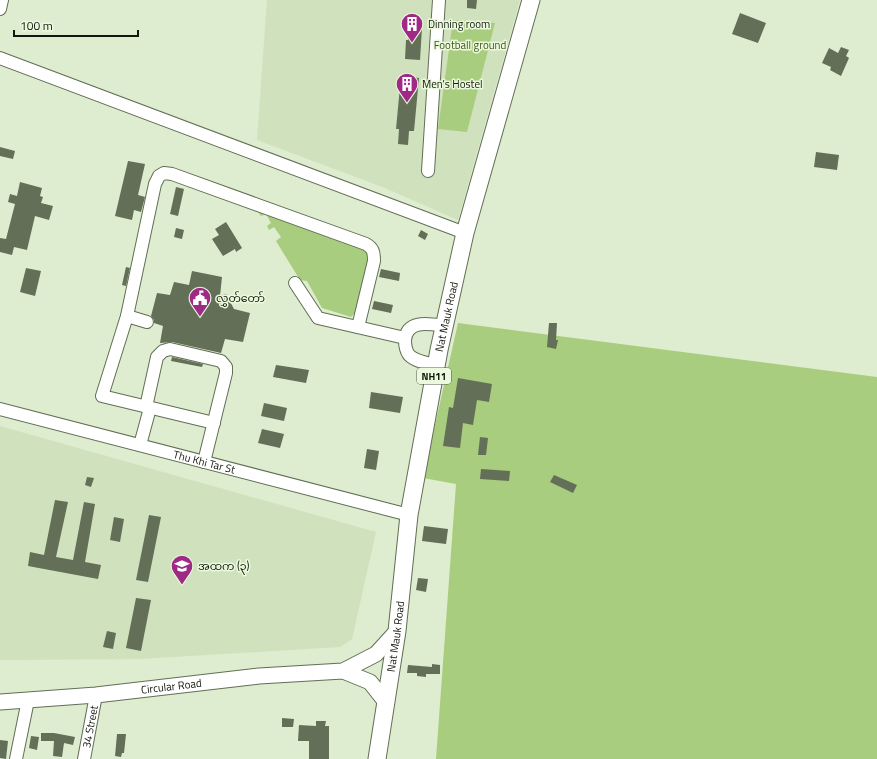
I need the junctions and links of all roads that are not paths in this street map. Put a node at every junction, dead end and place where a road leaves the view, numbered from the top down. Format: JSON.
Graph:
{"nodes":[{"id":1,"x":2,"y":0,"type":"edge"},
{"id":2,"x":439,"y":0,"type":"edge"},
{"id":3,"x":531,"y":0,"type":"edge"},
{"id":4,"x":0,"y":9,"type":"edge"},
{"id":5,"x":0,"y":58,"type":"edge"},
{"id":6,"x":428,"y":171,"type":"dead end"},
{"id":7,"x":465,"y":233,"type":"junction"},
{"id":8,"x":295,"y":283,"type":"dead end"},
{"id":9,"x":127,"y":316,"type":"junction"},
{"id":10,"x":147,"y":322,"type":"dead end"},
{"id":11,"x":444,"y":326,"type":"junction"},
{"id":12,"x":358,"y":327,"type":"junction"},
{"id":13,"x":405,"y":338,"type":"junction"},
{"id":14,"x":436,"y":365,"type":"junction"},
{"id":15,"x":148,"y":407,"type":"junction"},
{"id":16,"x":0,"y":409,"type":"edge"},
{"id":17,"x":214,"y":423,"type":"junction"},
{"id":18,"x":140,"y":445,"type":"junction"},
{"id":19,"x":204,"y":462,"type":"junction"},
{"id":20,"x":409,"y":515,"type":"junction"},
{"id":21,"x":397,"y":631,"type":"junction"},
{"id":22,"x":343,"y":671,"type":"junction"},
{"id":23,"x":96,"y":694,"type":"junction"},
{"id":24,"x":28,"y":700,"type":"junction"},
{"id":25,"x":385,"y":701,"type":"junction"},
{"id":26,"x":0,"y":702,"type":"edge"},
{"id":27,"x":16,"y":759,"type":"edge"},
{"id":28,"x":84,"y":759,"type":"edge"},
{"id":29,"x":376,"y":759,"type":"edge"}],
"edges":[{"from":1,"to":4,"type":"street"},
{"from":2,"to":6,"type":"street"},
{"from":3,"to":7,"type":"highway","name":"Nat Mauk Road","number":"NH11"},
{"from":5,"to":7,"type":"street"},
{"from":7,"to":11,"type":"highway","name":"Nat Mauk Road","number":"NH11"},
{"from":8,"to":12,"type":"street"},
{"from":9,"to":10,"type":"street"},
{"from":9,"to":12,"type":"street"},
{"from":9,"to":15,"type":"street"},
{"from":11,"to":13,"type":"street"},
{"from":11,"to":14,"type":"highway","name":"Nat Mauk Road","number":"NH11"},
{"from":12,"to":13,"type":"street"},
{"from":13,"to":14,"type":"street"},
{"from":14,"to":20,"type":"highway","name":"Nat Mauk Road","number":"NH11"},
{"from":15,"to":17,"type":"street"},
{"from":15,"to":17,"type":"street"},
{"from":15,"to":18,"type":"street"},
{"from":16,"to":18,"type":"street","name":"Thu Khi Tar St"},
{"from":17,"to":19,"type":"street"},
{"from":18,"to":19,"type":"street","name":"Thu Khi Tar St"},
{"from":19,"to":20,"type":"street","name":"Thu Khi Tar St"},
{"from":20,"to":21,"type":"highway","name":"Nat Mauk Road","number":"NH11"},
{"from":21,"to":22,"type":"main road"},
{"from":21,"to":25,"type":"highway","name":"Nat Mauk Road","number":"NH11"},
{"from":22,"to":23,"type":"main road","name":"Circular Road"},
{"from":22,"to":25,"type":"main road"},
{"from":23,"to":24,"type":"main road","name":"Circular Road"},
{"from":23,"to":28,"type":"street","name":"34 Street"},
{"from":24,"to":26,"type":"main road","name":"Circular Road"},
{"from":24,"to":27,"type":"street"},
{"from":25,"to":29,"type":"highway","name":"Nat Mauk Road","number":"NH11"}]}
